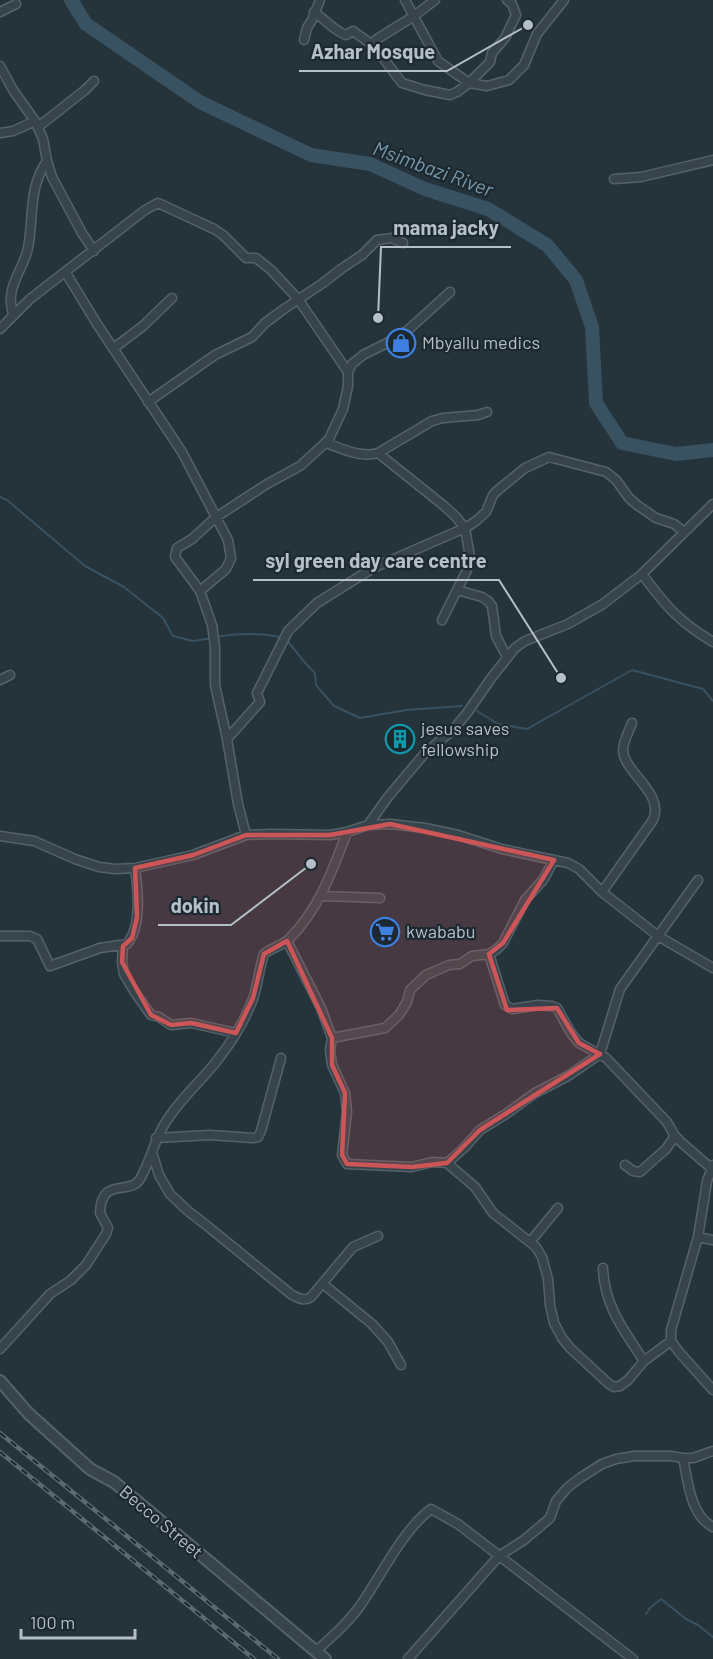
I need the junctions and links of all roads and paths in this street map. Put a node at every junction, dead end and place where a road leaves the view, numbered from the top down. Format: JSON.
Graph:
{"nodes":[{"id":1,"x":320,"y":0,"type":"edge"},
{"id":2,"x":405,"y":0,"type":"edge"},
{"id":3,"x":435,"y":0,"type":"edge"},
{"id":4,"x":507,"y":0,"type":"edge"},
{"id":5,"x":564,"y":0,"type":"edge"},
{"id":6,"x":16,"y":4,"type":"dead end"},
{"id":7,"x":0,"y":12,"type":"edge"},
{"id":8,"x":314,"y":12,"type":"junction"},
{"id":9,"x":414,"y":16,"type":"junction"},
{"id":10,"x":304,"y":40,"type":"dead end"},
{"id":11,"x":374,"y":46,"type":"junction"},
{"id":12,"x":0,"y":66,"type":"edge"},
{"id":13,"x":94,"y":81,"type":"dead end"},
{"id":14,"x":469,"y":83,"type":"junction"},
{"id":15,"x":37,"y":124,"type":"junction"},
{"id":16,"x":0,"y":133,"type":"edge"},
{"id":17,"x":713,"y":160,"type":"edge"},
{"id":18,"x":47,"y":161,"type":"junction"},
{"id":19,"x":614,"y":179,"type":"dead end"},
{"id":20,"x":403,"y":243,"type":"dead end"},
{"id":21,"x":94,"y":251,"type":"junction"},
{"id":22,"x":66,"y":273,"type":"junction"},
{"id":23,"x":450,"y":292,"type":"dead end"},
{"id":24,"x":172,"y":298,"type":"dead end"},
{"id":25,"x":298,"y":299,"type":"junction"},
{"id":26,"x":14,"y":315,"type":"junction"},
{"id":27,"x":0,"y":329,"type":"edge"},
{"id":28,"x":114,"y":348,"type":"junction"},
{"id":29,"x":348,"y":372,"type":"junction"},
{"id":30,"x":148,"y":402,"type":"junction"},
{"id":31,"x":487,"y":411,"type":"dead end"},
{"id":32,"x":326,"y":443,"type":"junction"},
{"id":33,"x":378,"y":453,"type":"junction"},
{"id":34,"x":713,"y":504,"type":"edge"},
{"id":35,"x":709,"y":512,"type":"edge"},
{"id":36,"x":216,"y":518,"type":"junction"},
{"id":37,"x":465,"y":528,"type":"junction"},
{"id":38,"x":684,"y":532,"type":"junction"},
{"id":39,"x":642,"y":574,"type":"junction"},
{"id":40,"x":458,"y":590,"type":"junction"},
{"id":41,"x":200,"y":591,"type":"junction"},
{"id":42,"x":442,"y":620,"type":"dead end"},
{"id":43,"x":713,"y":642,"type":"edge"},
{"id":44,"x":507,"y":657,"type":"junction"},
{"id":45,"x":10,"y":675,"type":"dead end"},
{"id":46,"x":0,"y":680,"type":"edge"},
{"id":47,"x":632,"y":723,"type":"dead end"},
{"id":48,"x":227,"y":739,"type":"junction"},
{"id":49,"x":368,"y":825,"type":"junction"},
{"id":50,"x":347,"y":832,"type":"junction"},
{"id":51,"x":246,"y":835,"type":"junction"},
{"id":52,"x":0,"y":836,"type":"edge"},
{"id":53,"x":554,"y":860,"type":"junction"},
{"id":54,"x":135,"y":868,"type":"junction"},
{"id":55,"x":698,"y":880,"type":"dead end"},
{"id":56,"x":602,"y":892,"type":"junction"},
{"id":57,"x":321,"y":896,"type":"junction"},
{"id":58,"x":380,"y":898,"type":"dead end"},
{"id":59,"x":0,"y":936,"type":"edge"},
{"id":60,"x":658,"y":936,"type":"junction"},
{"id":61,"x":286,"y":941,"type":"junction"},
{"id":62,"x":123,"y":946,"type":"junction"},
{"id":63,"x":489,"y":954,"type":"junction"},
{"id":64,"x":713,"y":968,"type":"edge"},
{"id":65,"x":236,"y":1033,"type":"junction"},
{"id":66,"x":332,"y":1038,"type":"junction"},
{"id":67,"x":600,"y":1054,"type":"junction"},
{"id":68,"x":281,"y":1058,"type":"dead end"},
{"id":69,"x":675,"y":1136,"type":"junction"},
{"id":70,"x":156,"y":1138,"type":"junction"},
{"id":71,"x":152,"y":1152,"type":"junction"},
{"id":72,"x":447,"y":1163,"type":"junction"},
{"id":73,"x":625,"y":1165,"type":"dead end"},
{"id":74,"x":712,"y":1166,"type":"edge"},
{"id":75,"x":558,"y":1208,"type":"dead end"},
{"id":76,"x":378,"y":1236,"type":"dead end"},
{"id":77,"x":698,"y":1238,"type":"junction"},
{"id":78,"x":713,"y":1240,"type":"edge"},
{"id":79,"x":530,"y":1242,"type":"junction"},
{"id":80,"x":603,"y":1268,"type":"dead end"},
{"id":81,"x":323,"y":1284,"type":"junction"},
{"id":82,"x":671,"y":1341,"type":"junction"},
{"id":83,"x":0,"y":1349,"type":"edge"},
{"id":84,"x":644,"y":1361,"type":"junction"},
{"id":85,"x":401,"y":1365,"type":"dead end"},
{"id":86,"x":0,"y":1382,"type":"edge"},
{"id":87,"x":713,"y":1390,"type":"edge"},
{"id":88,"x":713,"y":1451,"type":"edge"},
{"id":89,"x":683,"y":1458,"type":"junction"},
{"id":90,"x":713,"y":1527,"type":"edge"},
{"id":91,"x":499,"y":1556,"type":"junction"},
{"id":92,"x":320,"y":1655,"type":"edge"},
{"id":93,"x":408,"y":1659,"type":"edge"},
{"id":94,"x":633,"y":1659,"type":"edge"}],
"edges":[{"from":1,"to":8,"type":"street"},
{"from":2,"to":9,"type":"street"},
{"from":3,"to":9,"type":"street"},
{"from":4,"to":14,"type":"street"},
{"from":5,"to":14,"type":"street"},
{"from":6,"to":7,"type":"street"},
{"from":8,"to":10,"type":"street"},
{"from":8,"to":11,"type":"street"},
{"from":9,"to":11,"type":"street"},
{"from":9,"to":14,"type":"street"},
{"from":11,"to":14,"type":"street"},
{"from":12,"to":15,"type":"street"},
{"from":13,"to":15,"type":"street"},
{"from":15,"to":16,"type":"street"},
{"from":15,"to":18,"type":"street"},
{"from":17,"to":19,"type":"street"},
{"from":18,"to":21,"type":"street"},
{"from":18,"to":26,"type":"street"},
{"from":20,"to":25,"type":"street"},
{"from":21,"to":22,"type":"street"},
{"from":21,"to":25,"type":"street"},
{"from":22,"to":26,"type":"street"},
{"from":22,"to":28,"type":"street"},
{"from":23,"to":29,"type":"street"},
{"from":24,"to":28,"type":"street"},
{"from":25,"to":29,"type":"street"},
{"from":25,"to":30,"type":"street"},
{"from":26,"to":27,"type":"street"},
{"from":28,"to":30,"type":"street"},
{"from":29,"to":32,"type":"street"},
{"from":30,"to":36,"type":"street"},
{"from":31,"to":33,"type":"street"},
{"from":32,"to":33,"type":"street"},
{"from":32,"to":36,"type":"street"},
{"from":33,"to":37,"type":"street"},
{"from":34,"to":35,"type":"street"},
{"from":35,"to":38,"type":"street"},
{"from":36,"to":41,"type":"street"},
{"from":36,"to":41,"type":"street"},
{"from":37,"to":38,"type":"street"},
{"from":37,"to":40,"type":"street"},
{"from":37,"to":48,"type":"street"},
{"from":38,"to":39,"type":"street"},
{"from":39,"to":43,"type":"street"},
{"from":39,"to":44,"type":"street"},
{"from":40,"to":42,"type":"street"},
{"from":40,"to":44,"type":"street"},
{"from":41,"to":48,"type":"street"},
{"from":44,"to":49,"type":"street"},
{"from":45,"to":46,"type":"street"},
{"from":47,"to":56,"type":"street"},
{"from":48,"to":51,"type":"street"},
{"from":49,"to":50,"type":"street"},
{"from":49,"to":53,"type":"street"},
{"from":50,"to":51,"type":"street"},
{"from":50,"to":57,"type":"street"},
{"from":51,"to":54,"type":"street"},
{"from":52,"to":54,"type":"street"},
{"from":53,"to":56,"type":"street"},
{"from":53,"to":63,"type":"street"},
{"from":54,"to":62,"type":"street"},
{"from":55,"to":60,"type":"street"},
{"from":56,"to":60,"type":"street"},
{"from":57,"to":58,"type":"street"},
{"from":57,"to":61,"type":"street"},
{"from":59,"to":62,"type":"street"},
{"from":60,"to":64,"type":"street"},
{"from":60,"to":67,"type":"street"},
{"from":61,"to":65,"type":"street"},
{"from":61,"to":66,"type":"street"},
{"from":62,"to":65,"type":"street"},
{"from":63,"to":66,"type":"street"},
{"from":63,"to":67,"type":"street"},
{"from":65,"to":70,"type":"street"},
{"from":66,"to":72,"type":"street"},
{"from":67,"to":69,"type":"street"},
{"from":67,"to":72,"type":"street"},
{"from":68,"to":70,"type":"street"},
{"from":69,"to":73,"type":"street"},
{"from":69,"to":74,"type":"street"},
{"from":70,"to":71,"type":"street"},
{"from":71,"to":81,"type":"street"},
{"from":71,"to":83,"type":"street"},
{"from":72,"to":79,"type":"street"},
{"from":74,"to":77,"type":"street"},
{"from":75,"to":79,"type":"street"},
{"from":76,"to":81,"type":"street"},
{"from":77,"to":78,"type":"street"},
{"from":77,"to":82,"type":"street"},
{"from":79,"to":84,"type":"street"},
{"from":80,"to":84,"type":"street"},
{"from":81,"to":85,"type":"street"},
{"from":82,"to":84,"type":"street"},
{"from":82,"to":87,"type":"street"},
{"from":86,"to":92,"type":"street","name":"Becco Street"},
{"from":88,"to":89,"type":"street"},
{"from":89,"to":90,"type":"street"},
{"from":89,"to":91,"type":"street"},
{"from":91,"to":92,"type":"street"},
{"from":91,"to":93,"type":"street"},
{"from":91,"to":94,"type":"street"}]}
